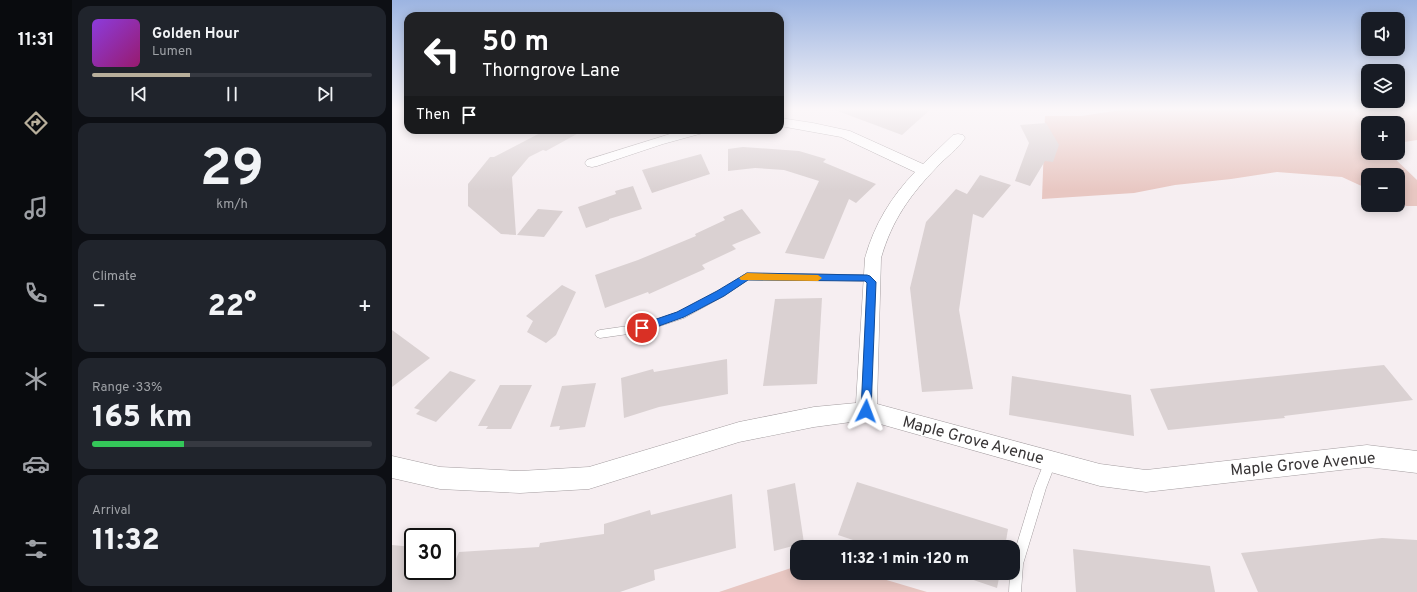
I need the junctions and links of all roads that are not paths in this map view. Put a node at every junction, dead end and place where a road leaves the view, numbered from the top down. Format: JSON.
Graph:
{"nodes":[{"id":1,"x":678,"y":136,"type":"edge"},
{"id":2,"x":849,"y":136,"type":"edge"},
{"id":3,"x":958,"y":138,"type":"dead end"},
{"id":4,"x":592,"y":163,"type":"dead end"},
{"id":5,"x":925,"y":170,"type":"junction"},
{"id":6,"x":872,"y":282,"type":"junction"},
{"id":7,"x":600,"y":334,"type":"dead end"},
{"id":8,"x":866,"y":411,"type":"junction"},
{"id":9,"x":1050,"y":462,"type":"junction"},
{"id":10,"x":1417,"y":462,"type":"edge"},
{"id":11,"x":392,"y":466,"type":"edge"},
{"id":12,"x":1015,"y":592,"type":"edge"}],
"edges":[{"from":1,"to":4,"type":"street"},
{"from":2,"to":5,"type":"street"},
{"from":3,"to":5,"type":"street"},
{"from":5,"to":6,"type":"street"},
{"from":6,"to":7,"type":"lane"},
{"from":6,"to":8,"type":"street"},
{"from":8,"to":9,"type":"street","name":"Maple Grove Avenue"},
{"from":8,"to":11,"type":"street","name":"Maple Grove Avenue"},
{"from":9,"to":10,"type":"street","name":"Maple Grove Avenue"},
{"from":9,"to":12,"type":"lane"}]}
